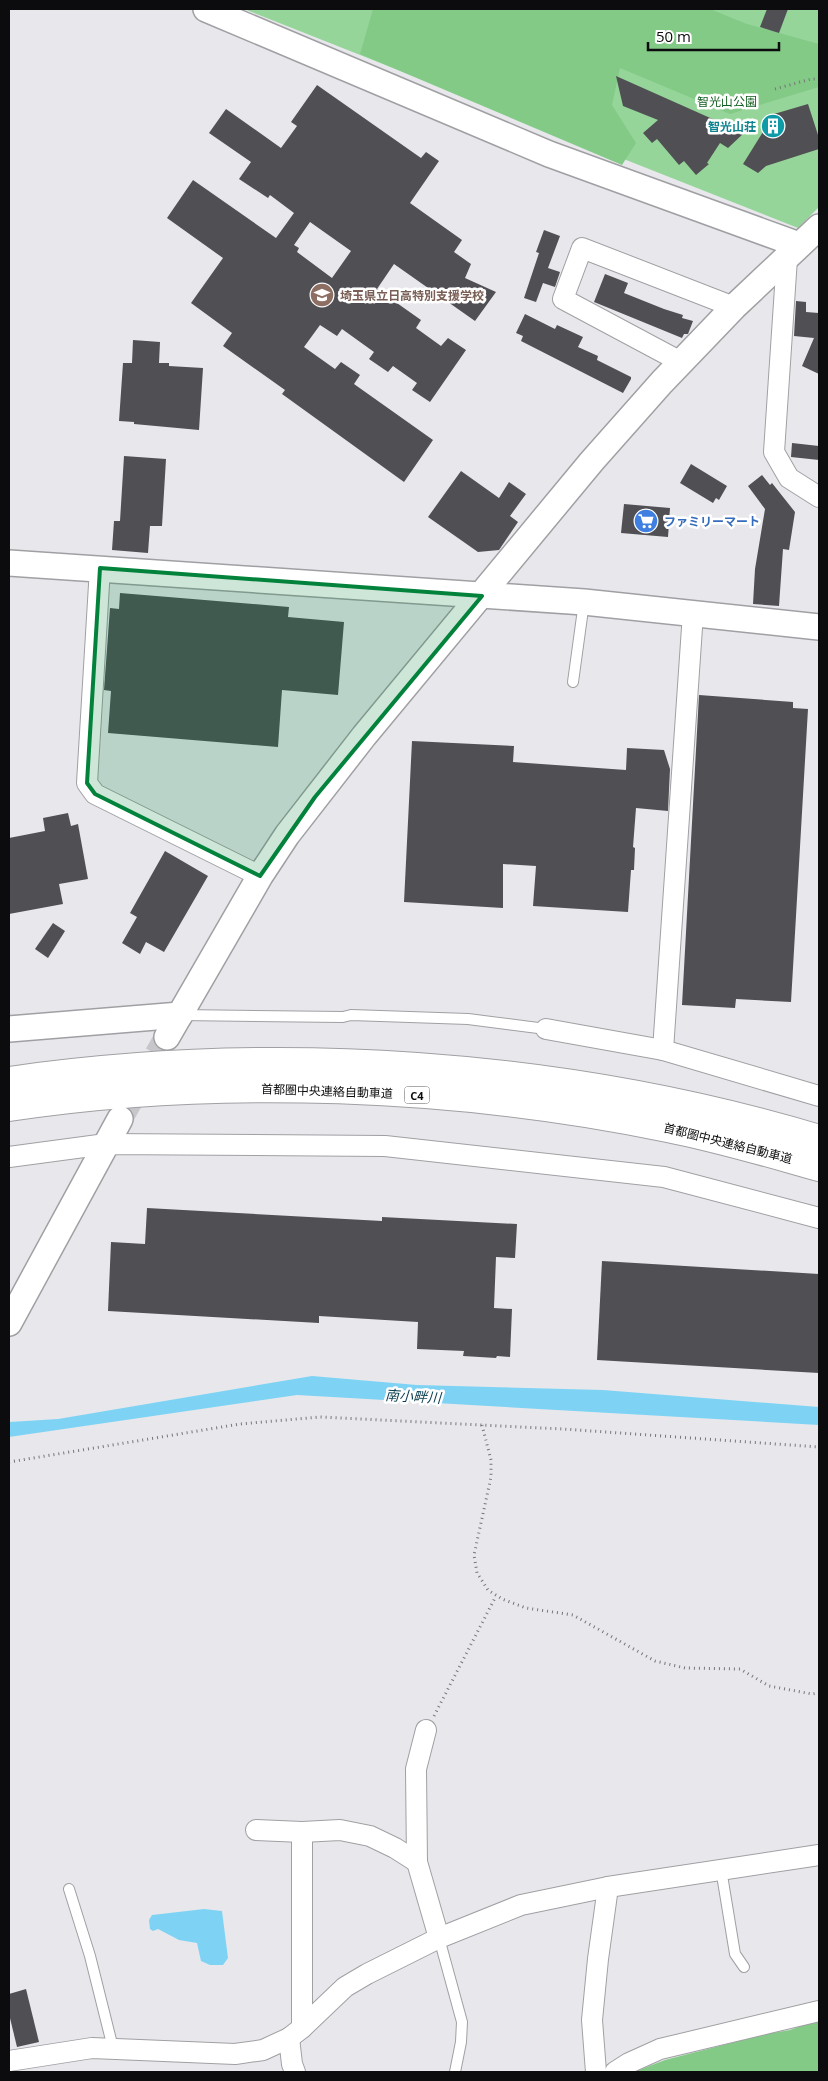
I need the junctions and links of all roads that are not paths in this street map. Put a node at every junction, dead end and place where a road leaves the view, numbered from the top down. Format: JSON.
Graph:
{"nodes":[{"id":1,"x":206,"y":9,"type":"edge"},
{"id":2,"x":819,"y":227,"type":"edge"},
{"id":3,"x":793,"y":252,"type":"junction"},
{"id":4,"x":734,"y":308,"type":"junction"},
{"id":5,"x":681,"y":362,"type":"junction"},
{"id":6,"x":819,"y":497,"type":"edge"},
{"id":7,"x":9,"y":563,"type":"edge"},
{"id":8,"x":100,"y":568,"type":"junction"},
{"id":9,"x":482,"y":596,"type":"junction"},
{"id":10,"x":584,"y":602,"type":"junction"},
{"id":11,"x":693,"y":614,"type":"junction"},
{"id":12,"x":819,"y":627,"type":"edge"},
{"id":13,"x":573,"y":682,"type":"dead end"},
{"id":14,"x":260,"y":876,"type":"junction"},
{"id":15,"x":180,"y":1015,"type":"junction"},
{"id":16,"x":9,"y":1029,"type":"edge"},
{"id":17,"x":546,"y":1029,"type":"joint"},
{"id":18,"x":167,"y":1037,"type":"tunnel mouth"},
{"id":19,"x":663,"y":1050,"type":"junction"},
{"id":20,"x":9,"y":1081,"type":"edge"},
{"id":21,"x":819,"y":1096,"type":"edge"},
{"id":22,"x":9,"y":1107,"type":"edge"},
{"id":23,"x":120,"y":1119,"type":"tunnel mouth"},
{"id":24,"x":819,"y":1139,"type":"edge"},
{"id":25,"x":106,"y":1144,"type":"junction"},
{"id":26,"x":9,"y":1157,"type":"edge"},
{"id":27,"x":819,"y":1167,"type":"edge"},
{"id":28,"x":819,"y":1218,"type":"edge"},
{"id":29,"x":9,"y":1322,"type":"edge"},
{"id":30,"x":426,"y":1730,"type":"road end"},
{"id":31,"x":256,"y":1830,"type":"dead end"},
{"id":32,"x":302,"y":1832,"type":"junction"},
{"id":33,"x":819,"y":1855,"type":"edge"},
{"id":34,"x":417,"y":1862,"type":"junction"},
{"id":35,"x":721,"y":1869,"type":"junction"},
{"id":36,"x":608,"y":1887,"type":"junction"},
{"id":37,"x":69,"y":1890,"type":"dead end"},
{"id":38,"x":439,"y":1938,"type":"junction"},
{"id":39,"x":744,"y":1967,"type":"dead end"},
{"id":40,"x":819,"y":2011,"type":"edge"},
{"id":41,"x":295,"y":2033,"type":"junction"},
{"id":42,"x":113,"y":2048,"type":"junction"},
{"id":43,"x":9,"y":2062,"type":"edge"},
{"id":44,"x":295,"y":2072,"type":"edge"},
{"id":45,"x":455,"y":2072,"type":"edge"},
{"id":46,"x":596,"y":2072,"type":"edge"},
{"id":47,"x":615,"y":2072,"type":"edge"}],
"edges":[{"from":1,"to":3,"type":"street"},
{"from":2,"to":3,"type":"street"},
{"from":3,"to":4,"type":"street"},
{"from":3,"to":6,"type":"street"},
{"from":4,"to":5,"type":"street"},
{"from":4,"to":5,"type":"street"},
{"from":5,"to":9,"type":"street"},
{"from":7,"to":8,"type":"street"},
{"from":8,"to":9,"type":"street"},
{"from":8,"to":14,"type":"street"},
{"from":9,"to":10,"type":"street"},
{"from":9,"to":14,"type":"street"},
{"from":10,"to":11,"type":"street"},
{"from":10,"to":13,"type":"lane"},
{"from":11,"to":12,"type":"street"},
{"from":11,"to":19,"type":"street"},
{"from":14,"to":15,"type":"street"},
{"from":15,"to":16,"type":"street"},
{"from":15,"to":17,"type":"lane"},
{"from":15,"to":18,"type":"street"},
{"from":17,"to":19,"type":"street"},
{"from":19,"to":21,"type":"street"},
{"from":20,"to":24,"type":"highway","name":"首都圏中央連絡自動車道","number":"C4"},
{"from":22,"to":27,"type":"highway","name":"首都圏中央連絡自動車道","number":"C4"},
{"from":23,"to":25,"type":"street"},
{"from":25,"to":26,"type":"street"},
{"from":25,"to":28,"type":"street"},
{"from":25,"to":29,"type":"street"},
{"from":30,"to":34,"type":"street"},
{"from":31,"to":32,"type":"street"},
{"from":32,"to":34,"type":"street"},
{"from":32,"to":41,"type":"street"},
{"from":33,"to":35,"type":"street"},
{"from":34,"to":38,"type":"street"},
{"from":35,"to":36,"type":"street"},
{"from":35,"to":39,"type":"lane"},
{"from":36,"to":38,"type":"street"},
{"from":36,"to":46,"type":"street"},
{"from":37,"to":42,"type":"lane"},
{"from":38,"to":41,"type":"street"},
{"from":38,"to":45,"type":"lane"},
{"from":40,"to":47,"type":"street"},
{"from":41,"to":42,"type":"street"},
{"from":41,"to":44,"type":"street"},
{"from":42,"to":43,"type":"street"}]}
